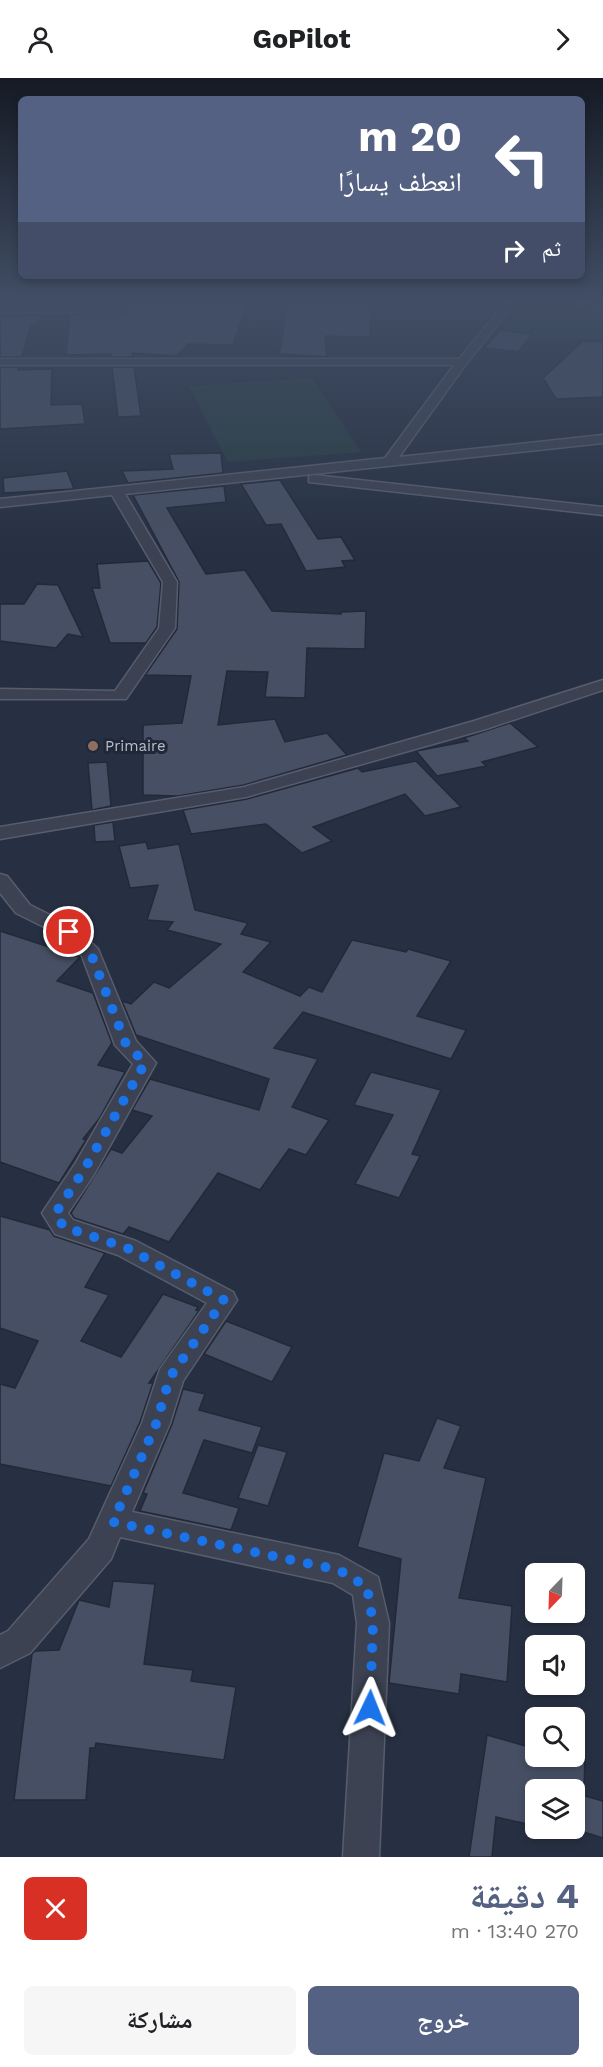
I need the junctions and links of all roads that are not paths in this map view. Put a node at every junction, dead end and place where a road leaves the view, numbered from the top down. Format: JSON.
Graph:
{"nodes":[{"id":1,"x":445,"y":385,"type":"edge"},
{"id":2,"x":603,"y":439,"type":"edge"},
{"id":3,"x":389,"y":462,"type":"junction"},
{"id":4,"x":267,"y":475,"type":"junction"},
{"id":5,"x":116,"y":490,"type":"junction"},
{"id":6,"x":0,"y":502,"type":"edge"},
{"id":7,"x":603,"y":511,"type":"edge"},
{"id":8,"x":603,"y":685,"type":"edge"},
{"id":9,"x":0,"y":694,"type":"edge"},
{"id":10,"x":0,"y":832,"type":"edge"},
{"id":11,"x":0,"y":880,"type":"edge"},
{"id":12,"x":113,"y":1522,"type":"junction"},
{"id":13,"x":0,"y":1652,"type":"edge"},
{"id":14,"x":361,"y":1857,"type":"edge"}],
"edges":[{"from":1,"to":3,"type":"street"},
{"from":2,"to":3,"type":"street"},
{"from":3,"to":4,"type":"street"},
{"from":4,"to":5,"type":"street"},
{"from":4,"to":7,"type":"street"},
{"from":5,"to":6,"type":"street"},
{"from":5,"to":9,"type":"street"},
{"from":8,"to":10,"type":"street"},
{"from":11,"to":12,"type":"street"},
{"from":12,"to":13,"type":"street"},
{"from":12,"to":14,"type":"street"}]}
